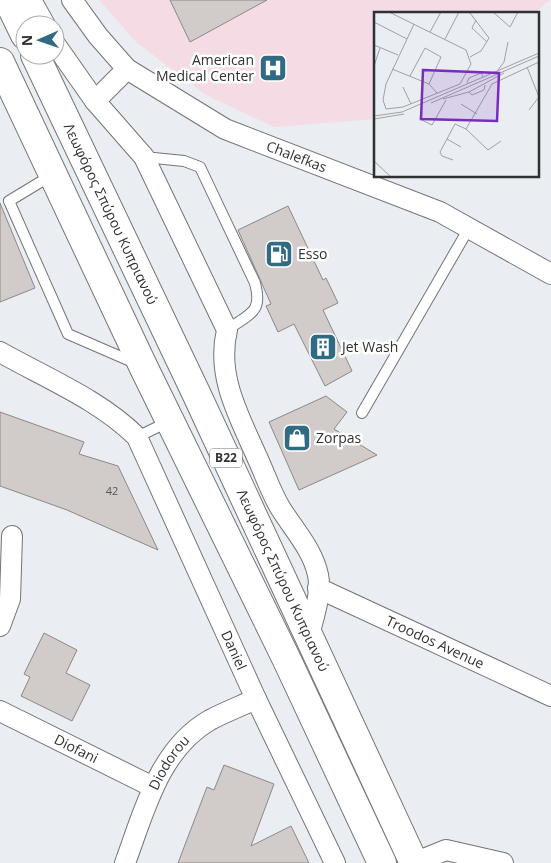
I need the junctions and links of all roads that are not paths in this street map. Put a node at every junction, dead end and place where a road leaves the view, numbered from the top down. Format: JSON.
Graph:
{"nodes":[{"id":1,"x":8,"y":0,"type":"edge"},
{"id":2,"x":31,"y":0,"type":"edge"},
{"id":3,"x":72,"y":0,"type":"edge"},
{"id":4,"x":15,"y":15,"type":"edge"},
{"id":5,"x":39,"y":15,"type":"edge"},
{"id":6,"x":65,"y":58,"type":"edge"},
{"id":7,"x":0,"y":62,"type":"edge"},
{"id":8,"x":40,"y":65,"type":"edge"},
{"id":9,"x":127,"y":69,"type":"junction"},
{"id":10,"x":95,"y":101,"type":"junction"},
{"id":11,"x":144,"y":157,"type":"junction"},
{"id":12,"x":53,"y":174,"type":"junction"},
{"id":13,"x":469,"y":228,"type":"junction"},
{"id":14,"x":551,"y":274,"type":"edge"},
{"id":15,"x":227,"y":330,"type":"junction"},
{"id":16,"x":0,"y":352,"type":"edge"},
{"id":17,"x":143,"y":366,"type":"junction"},
{"id":18,"x":362,"y":413,"type":"dead end"},
{"id":19,"x":170,"y":421,"type":"junction"},
{"id":20,"x":137,"y":437,"type":"junction"},
{"id":21,"x":12,"y":536,"type":"dead end"},
{"id":22,"x":318,"y":588,"type":"junction"},
{"id":23,"x":0,"y":626,"type":"edge"},
{"id":24,"x":309,"y":636,"type":"junction"},
{"id":25,"x":551,"y":696,"type":"edge"},
{"id":26,"x":256,"y":699,"type":"junction"},
{"id":27,"x":0,"y":711,"type":"edge"},
{"id":28,"x":153,"y":787,"type":"junction"},
{"id":29,"x":125,"y":863,"type":"edge"},
{"id":30,"x":335,"y":863,"type":"edge"},
{"id":31,"x":382,"y":863,"type":"edge"},
{"id":32,"x":414,"y":863,"type":"edge"},
{"id":33,"x":503,"y":863,"type":"edge"}],
"edges":[{"from":1,"to":4,"type":"main road"},
{"from":2,"to":5,"type":"street"},
{"from":3,"to":9,"type":"street","name":"Chalefkas"},
{"from":6,"to":10,"type":"street"},
{"from":7,"to":12,"type":"main road","number":"B22"},
{"from":8,"to":24,"type":"main road","name":"Λεωφόρος Σπύρου Κυπριανού","number":"B22"},
{"from":9,"to":10,"type":"street"},
{"from":9,"to":13,"type":"street","name":"Chalefkas"},
{"from":10,"to":11,"type":"street"},
{"from":11,"to":15,"type":"street"},
{"from":11,"to":15,"type":"lane"},
{"from":12,"to":17,"type":"main road","number":"B22"},
{"from":12,"to":17,"type":"lane"},
{"from":13,"to":14,"type":"street","name":"Chalefkas"},
{"from":13,"to":18,"type":"lane"},
{"from":15,"to":22,"type":"street"},
{"from":16,"to":20,"type":"street"},
{"from":17,"to":19,"type":"main road","number":"B22"},
{"from":19,"to":20,"type":"lane"},
{"from":19,"to":31,"type":"main road","number":"B22"},
{"from":20,"to":26,"type":"street","name":"Daniel"},
{"from":21,"to":23,"type":"street"},
{"from":22,"to":24,"type":"street"},
{"from":22,"to":25,"type":"street","name":"Troodos Avenue"},
{"from":24,"to":32,"type":"main road","name":"Λεωφόρος Σπύρου Κυπριανού","number":"B22"},
{"from":26,"to":28,"type":"street","name":"Diodorou"},
{"from":26,"to":30,"type":"street","name":"Daniel"},
{"from":27,"to":28,"type":"street","name":"Diofani"},
{"from":28,"to":29,"type":"street","name":"Diodorou"},
{"from":32,"to":33,"type":"street"}]}
